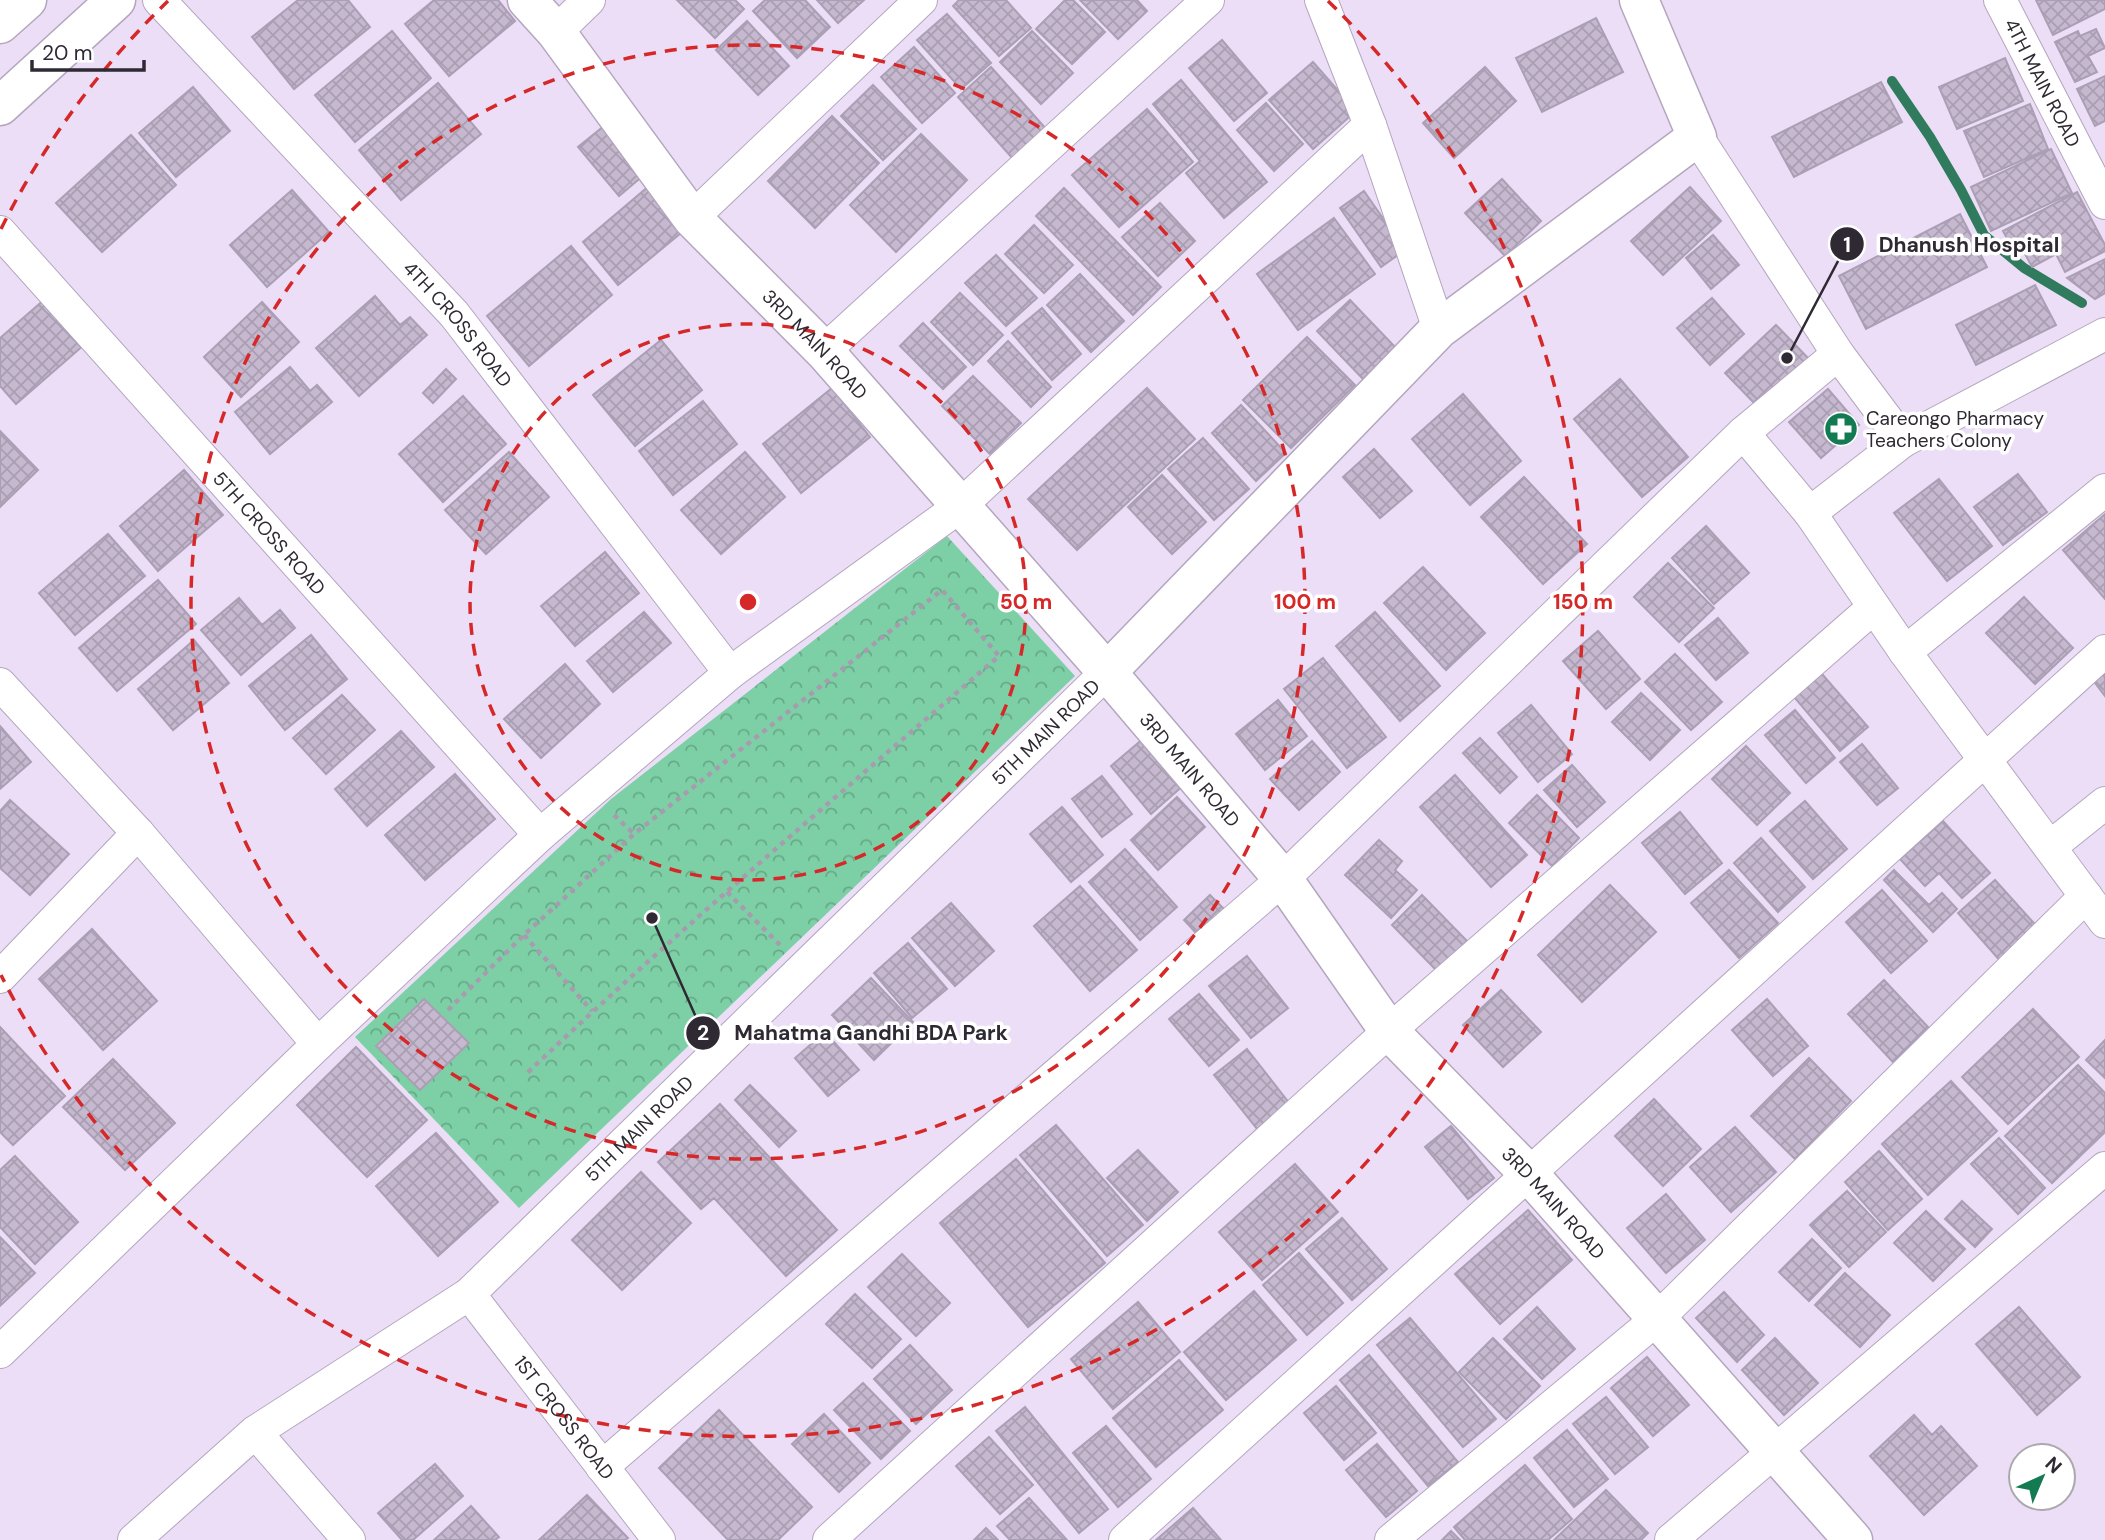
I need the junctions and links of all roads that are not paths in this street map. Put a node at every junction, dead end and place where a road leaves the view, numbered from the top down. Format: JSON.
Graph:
{"nodes":[{"id":1,"x":27,"y":0,"type":"edge"},
{"id":2,"x":116,"y":0,"type":"edge"},
{"id":3,"x":159,"y":0,"type":"edge"},
{"id":4,"x":527,"y":0,"type":"edge"},
{"id":5,"x":589,"y":0,"type":"edge"},
{"id":6,"x":921,"y":0,"type":"edge"},
{"id":7,"x":1208,"y":0,"type":"edge"},
{"id":8,"x":1321,"y":0,"type":"edge"},
{"id":9,"x":1639,"y":0,"type":"edge"},
{"id":10,"x":2000,"y":0,"type":"edge"},
{"id":11,"x":0,"y":24,"type":"edge"},
{"id":12,"x":556,"y":32,"type":"junction"},
{"id":13,"x":0,"y":106,"type":"edge"},
{"id":14,"x":1370,"y":125,"type":"junction"},
{"id":15,"x":1697,"y":137,"type":"junction"},
{"id":16,"x":2105,"y":204,"type":"edge"},
{"id":17,"x":692,"y":218,"type":"junction"},
{"id":18,"x":0,"y":232,"type":"edge"},
{"id":19,"x":1439,"y":329,"type":"junction"},
{"id":20,"x":2104,"y":337,"type":"edge"},
{"id":21,"x":824,"y":351,"type":"junction"},
{"id":22,"x":1838,"y":354,"type":"junction"},
{"id":23,"x":1743,"y":433,"type":"junction"},
{"id":24,"x":1903,"y":441,"type":"junction"},
{"id":25,"x":2105,"y":490,"type":"edge"},
{"id":26,"x":959,"y":507,"type":"junction"},
{"id":27,"x":1810,"y":513,"type":"junction"},
{"id":28,"x":1874,"y":607,"type":"junction"},
{"id":29,"x":2105,"y":651,"type":"edge"},
{"id":30,"x":1905,"y":652,"type":"junction"},
{"id":31,"x":1107,"y":672,"type":"junction"},
{"id":32,"x":730,"y":673,"type":"junction"},
{"id":33,"x":0,"y":684,"type":"edge"},
{"id":34,"x":1984,"y":760,"type":"junction"},
{"id":35,"x":2105,"y":803,"type":"edge"},
{"id":36,"x":138,"y":834,"type":"junction"},
{"id":37,"x":540,"y":835,"type":"junction"},
{"id":38,"x":2050,"y":847,"type":"junction"},
{"id":39,"x":1283,"y":879,"type":"junction"},
{"id":40,"x":2086,"y":896,"type":"junction"},
{"id":41,"x":2105,"y":922,"type":"edge"},
{"id":42,"x":0,"y":977,"type":"edge"},
{"id":43,"x":1390,"y":1031,"type":"junction"},
{"id":44,"x":318,"y":1044,"type":"junction"},
{"id":45,"x":2105,"y":1168,"type":"edge"},
{"id":46,"x":1529,"y":1174,"type":"junction"},
{"id":47,"x":469,"y":1294,"type":"junction"},
{"id":48,"x":1657,"y":1319,"type":"junction"},
{"id":49,"x":0,"y":1352,"type":"edge"},
{"id":50,"x":255,"y":1432,"type":"junction"},
{"id":51,"x":1774,"y":1450,"type":"junction"},
{"id":52,"x":602,"y":1466,"type":"junction"},
{"id":53,"x":134,"y":1540,"type":"edge"},
{"id":54,"x":349,"y":1540,"type":"edge"},
{"id":55,"x":659,"y":1540,"type":"edge"},
{"id":56,"x":829,"y":1540,"type":"edge"},
{"id":57,"x":1125,"y":1540,"type":"edge"},
{"id":58,"x":1391,"y":1540,"type":"edge"},
{"id":59,"x":1671,"y":1540,"type":"edge"},
{"id":60,"x":1853,"y":1540,"type":"edge"}],
"edges":[{"from":1,"to":11,"type":"main road"},
{"from":2,"to":13,"type":"main road"},
{"from":3,"to":32,"type":"street","name":"4TH CROSS ROAD"},
{"from":4,"to":12,"type":"main road","name":"3RD MAIN ROAD"},
{"from":5,"to":12,"type":"street"},
{"from":6,"to":17,"type":"street"},
{"from":7,"to":21,"type":"street"},
{"from":8,"to":14,"type":"street"},
{"from":9,"to":15,"type":"main road"},
{"from":10,"to":16,"type":"street","name":"4TH MAIN ROAD"},
{"from":12,"to":17,"type":"main road","name":"3RD MAIN ROAD"},
{"from":14,"to":19,"type":"street"},
{"from":14,"to":26,"type":"street"},
{"from":15,"to":19,"type":"main road"},
{"from":15,"to":22,"type":"street"},
{"from":17,"to":21,"type":"main road","name":"3RD MAIN ROAD"},
{"from":18,"to":37,"type":"street","name":"5TH CROSS ROAD"},
{"from":19,"to":31,"type":"main road"},
{"from":20,"to":24,"type":"street"},
{"from":21,"to":26,"type":"main road","name":"3RD MAIN ROAD"},
{"from":22,"to":23,"type":"street"},
{"from":22,"to":24,"type":"street"},
{"from":23,"to":27,"type":"street"},
{"from":23,"to":39,"type":"street"},
{"from":24,"to":27,"type":"street"},
{"from":25,"to":30,"type":"street"},
{"from":26,"to":31,"type":"main road","name":"3RD MAIN ROAD"},
{"from":26,"to":32,"type":"street"},
{"from":27,"to":28,"type":"street"},
{"from":28,"to":30,"type":"street"},
{"from":28,"to":43,"type":"street"},
{"from":29,"to":34,"type":"street"},
{"from":30,"to":34,"type":"street"},
{"from":31,"to":39,"type":"main road","name":"3RD MAIN ROAD"},
{"from":31,"to":47,"type":"street","name":"5TH MAIN ROAD"},
{"from":32,"to":37,"type":"street"},
{"from":33,"to":36,"type":"street"},
{"from":34,"to":38,"type":"street"},
{"from":34,"to":46,"type":"street"},
{"from":35,"to":38,"type":"street"},
{"from":36,"to":42,"type":"street"},
{"from":36,"to":44,"type":"street"},
{"from":37,"to":44,"type":"street"},
{"from":38,"to":40,"type":"street"},
{"from":39,"to":43,"type":"main road","name":"3RD MAIN ROAD"},
{"from":39,"to":52,"type":"street"},
{"from":40,"to":41,"type":"street"},
{"from":40,"to":48,"type":"street"},
{"from":43,"to":46,"type":"main road","name":"3RD MAIN ROAD"},
{"from":43,"to":56,"type":"street"},
{"from":44,"to":49,"type":"street"},
{"from":45,"to":51,"type":"street"},
{"from":46,"to":48,"type":"main road","name":"3RD MAIN ROAD"},
{"from":46,"to":57,"type":"street"},
{"from":47,"to":50,"type":"street","name":"5TH MAIN ROAD"},
{"from":47,"to":52,"type":"street","name":"1ST CROSS ROAD"},
{"from":48,"to":51,"type":"main road","name":"3RD MAIN ROAD"},
{"from":48,"to":58,"type":"street"},
{"from":50,"to":53,"type":"street","name":"5TH MAIN ROAD"},
{"from":50,"to":54,"type":"street"},
{"from":51,"to":59,"type":"street"},
{"from":51,"to":60,"type":"main road","name":"3RD MAIN ROAD"},
{"from":52,"to":55,"type":"street","name":"1ST CROSS ROAD"}]}
